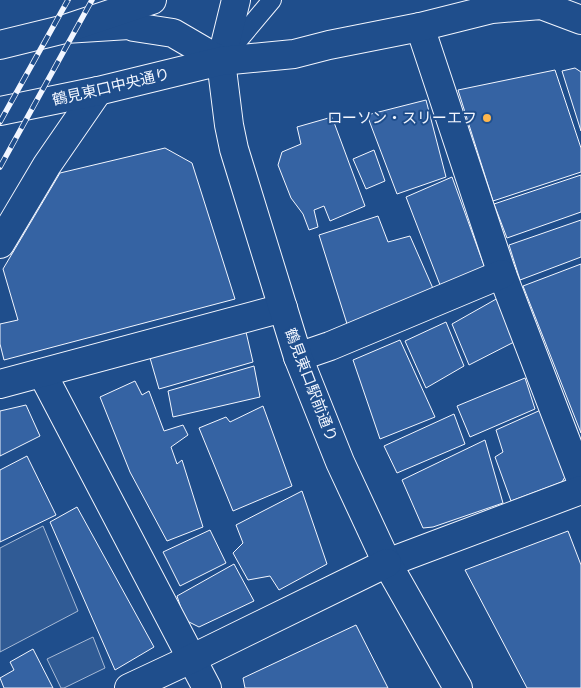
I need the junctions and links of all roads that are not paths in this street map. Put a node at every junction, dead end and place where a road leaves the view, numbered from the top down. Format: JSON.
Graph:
{"nodes":[{"id":1,"x":152,"y":0,"type":"edge"},
{"id":2,"x":236,"y":0,"type":"edge"},
{"id":3,"x":272,"y":0,"type":"edge"},
{"id":4,"x":581,"y":20,"type":"edge"},
{"id":5,"x":420,"y":27,"type":"junction"},
{"id":6,"x":65,"y":29,"type":"junction"},
{"id":7,"x":0,"y":45,"type":"edge"},
{"id":8,"x":221,"y":61,"type":"junction"},
{"id":9,"x":98,"y":91,"type":"junction"},
{"id":10,"x":0,"y":111,"type":"edge"},
{"id":11,"x":0,"y":244,"type":"edge"},
{"id":12,"x":502,"y":274,"type":"junction"},
{"id":13,"x":283,"y":308,"type":"junction"},
{"id":14,"x":298,"y":357,"type":"junction"},
{"id":15,"x":42,"y":373,"type":"junction"},
{"id":16,"x":0,"y":384,"type":"edge"},
{"id":17,"x":581,"y":480,"type":"edge"},
{"id":18,"x":581,"y":490,"type":"edge"},
{"id":19,"x":387,"y":563,"type":"junction"},
{"id":20,"x":191,"y":659,"type":"junction"},
{"id":21,"x":129,"y":688,"type":"edge"},
{"id":22,"x":206,"y":688,"type":"edge"},
{"id":23,"x":458,"y":688,"type":"edge"}],
"edges":[{"from":1,"to":6,"type":"street"},
{"from":2,"to":8,"type":"street"},
{"from":3,"to":8,"type":"lane"},
{"from":4,"to":5,"type":"street","name":"鶴見東口中央通り"},
{"from":5,"to":8,"type":"street","name":"鶴見東口中央通り"},
{"from":5,"to":12,"type":"street"},
{"from":6,"to":7,"type":"street"},
{"from":6,"to":8,"type":"street"},
{"from":8,"to":9,"type":"street","name":"鶴見東口中央通り"},
{"from":8,"to":13,"type":"street","name":"鶴見東口駅前通り"},
{"from":9,"to":10,"type":"street","name":"鶴見東口中央通り"},
{"from":9,"to":11,"type":"street"},
{"from":12,"to":14,"type":"street"},
{"from":12,"to":17,"type":"street"},
{"from":13,"to":14,"type":"street","name":"鶴見東口駅前通り"},
{"from":13,"to":15,"type":"street"},
{"from":14,"to":19,"type":"street","name":"鶴見東口駅前通り"},
{"from":15,"to":16,"type":"street"},
{"from":15,"to":20,"type":"street"},
{"from":18,"to":19,"type":"street"},
{"from":19,"to":20,"type":"street"},
{"from":19,"to":23,"type":"street","name":"鶴見東口駅前通り"},
{"from":20,"to":21,"type":"street"},
{"from":20,"to":22,"type":"street"}]}
